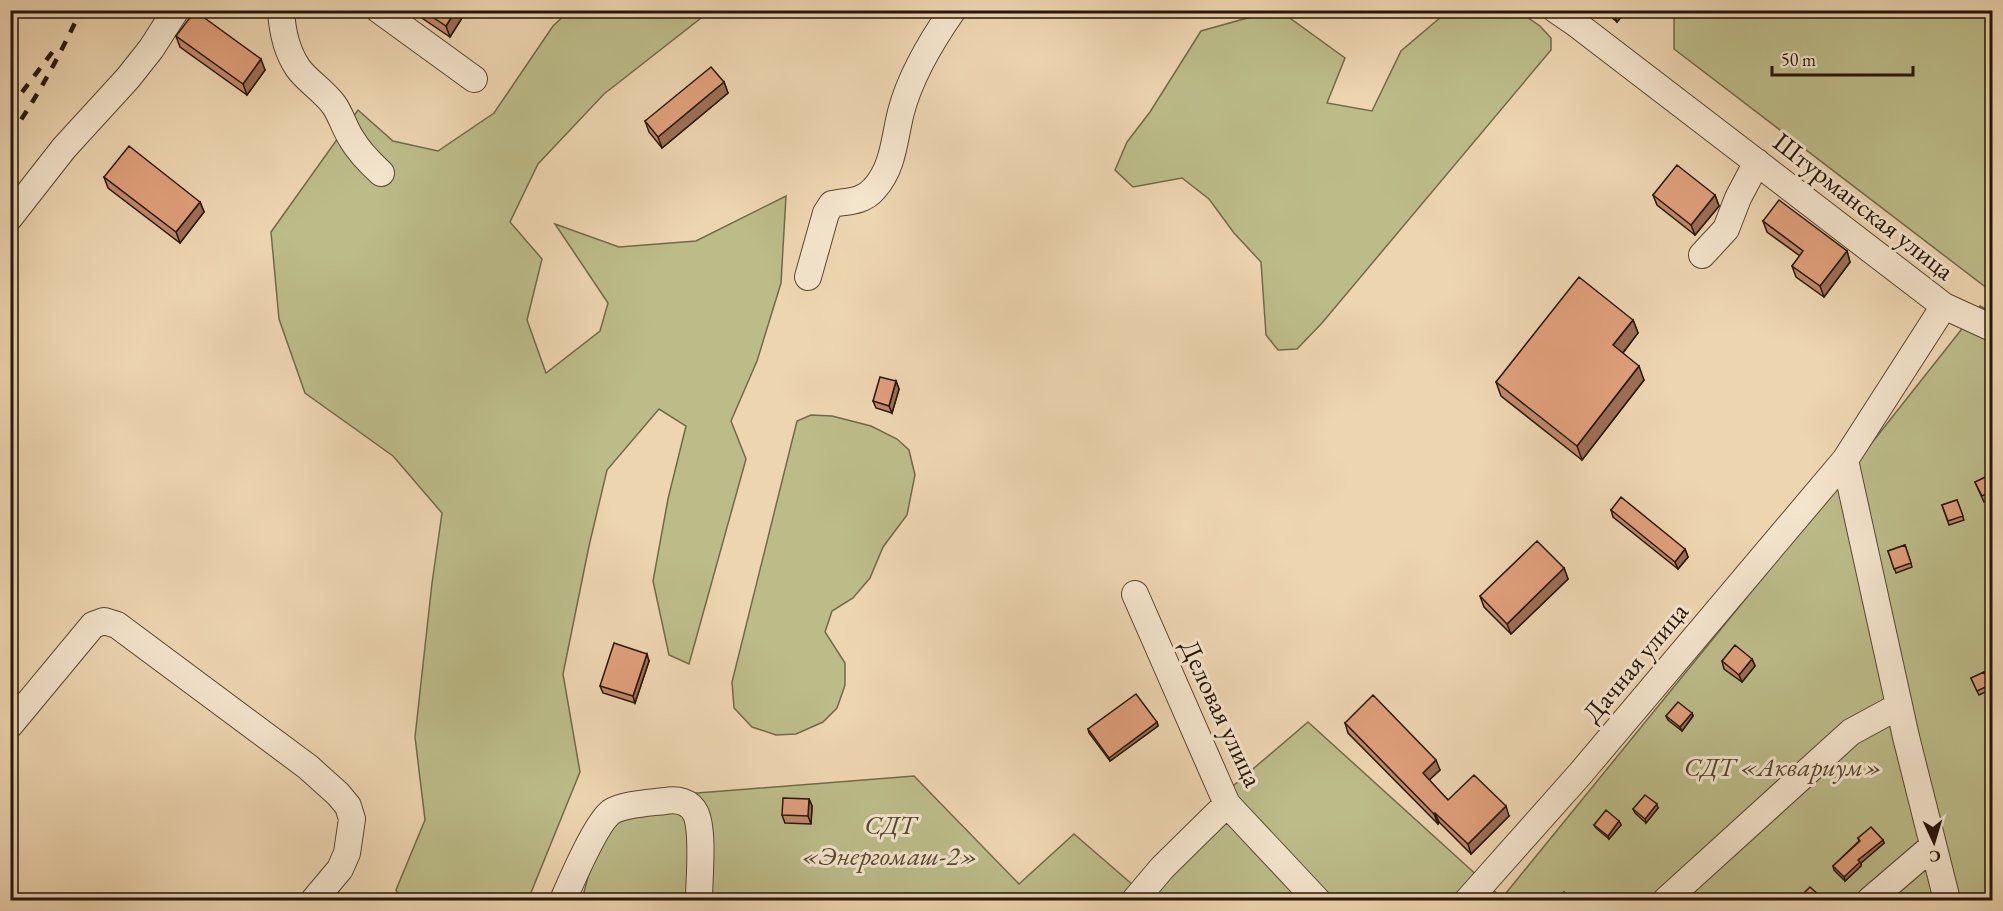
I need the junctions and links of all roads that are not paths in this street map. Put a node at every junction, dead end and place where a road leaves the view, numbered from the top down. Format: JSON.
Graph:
{"nodes":[{"id":1,"x":176,"y":10,"type":"edge"},
{"id":2,"x":281,"y":10,"type":"edge"},
{"id":3,"x":379,"y":10,"type":"edge"},
{"id":4,"x":953,"y":10,"type":"edge"},
{"id":5,"x":1556,"y":10,"type":"edge"},
{"id":6,"x":474,"y":79,"type":"dead end"},
{"id":7,"x":1757,"y":162,"type":"junction"},
{"id":8,"x":381,"y":173,"type":"dead end"},
{"id":9,"x":10,"y":217,"type":"edge"},
{"id":10,"x":1702,"y":255,"type":"dead end"},
{"id":11,"x":808,"y":277,"type":"dead end"},
{"id":12,"x":1944,"y":306,"type":"junction"},
{"id":13,"x":1992,"y":328,"type":"edge"},
{"id":14,"x":1845,"y":460,"type":"junction"},
{"id":15,"x":1135,"y":594,"type":"dead end"},
{"id":16,"x":1899,"y":706,"type":"junction"},
{"id":17,"x":10,"y":725,"type":"edge"},
{"id":18,"x":1227,"y":804,"type":"junction"},
{"id":19,"x":1934,"y":846,"type":"junction"},
{"id":20,"x":314,"y":900,"type":"edge"},
{"id":21,"x":563,"y":900,"type":"edge"},
{"id":22,"x":699,"y":900,"type":"edge"},
{"id":23,"x":1135,"y":900,"type":"edge"},
{"id":24,"x":1317,"y":900,"type":"edge"},
{"id":25,"x":1468,"y":900,"type":"edge"},
{"id":26,"x":1666,"y":900,"type":"edge"},
{"id":27,"x":1870,"y":900,"type":"edge"},
{"id":28,"x":1947,"y":900,"type":"edge"}],
"edges":[{"from":1,"to":9,"type":"street"},
{"from":2,"to":8,"type":"street"},
{"from":3,"to":6,"type":"street"},
{"from":4,"to":11,"type":"street"},
{"from":5,"to":7,"type":"street","name":"Штурманская улица"},
{"from":7,"to":10,"type":"street"},
{"from":7,"to":12,"type":"street","name":"Штурманская улица"},
{"from":12,"to":13,"type":"street"},
{"from":12,"to":14,"type":"street","name":"Штурманская улица"},
{"from":14,"to":16,"type":"street"},
{"from":14,"to":25,"type":"street","name":"Дачная улица"},
{"from":15,"to":18,"type":"street","name":"Деловая улица"},
{"from":16,"to":19,"type":"street"},
{"from":16,"to":26,"type":"street"},
{"from":17,"to":20,"type":"street"},
{"from":18,"to":23,"type":"street"},
{"from":18,"to":24,"type":"street","name":"Деловая улица"},
{"from":19,"to":27,"type":"street"},
{"from":19,"to":28,"type":"street"},
{"from":21,"to":22,"type":"street"}]}
